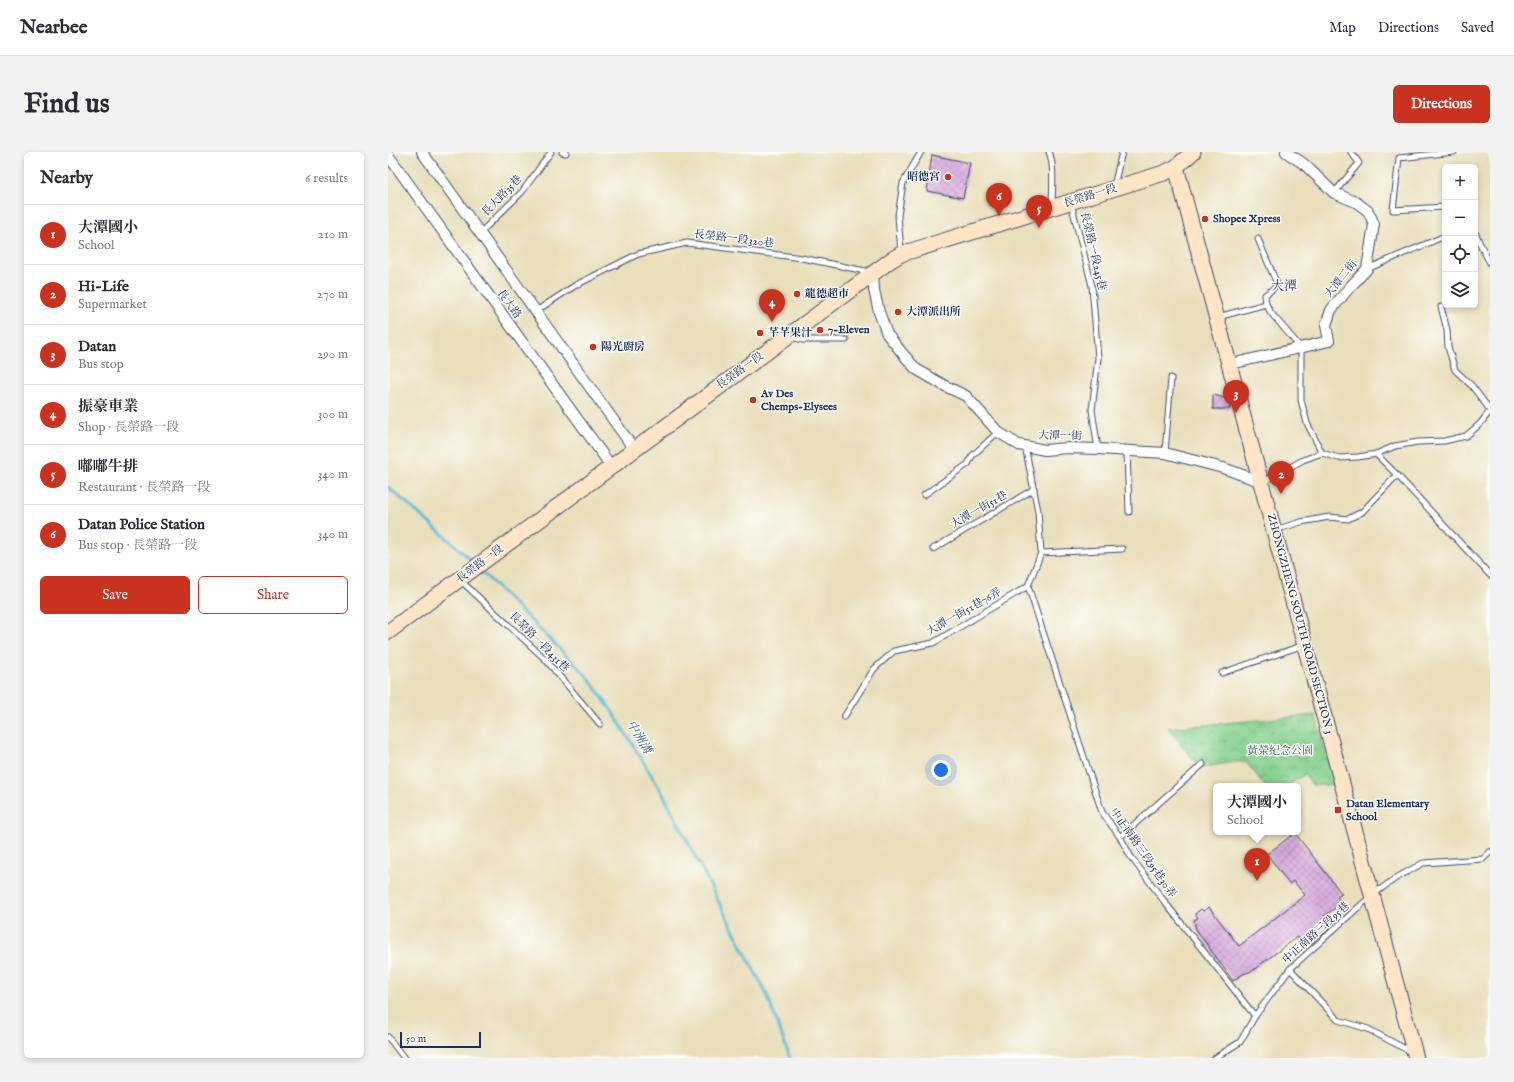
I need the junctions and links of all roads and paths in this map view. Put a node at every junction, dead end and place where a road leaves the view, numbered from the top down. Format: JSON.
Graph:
{"nodes":[{"id":1,"x":422,"y":152,"type":"edge"},
{"id":2,"x":552,"y":152,"type":"edge"},
{"id":3,"x":562,"y":152,"type":"edge"},
{"id":4,"x":566,"y":152,"type":"edge"},
{"id":5,"x":921,"y":152,"type":"edge"},
{"id":6,"x":1049,"y":152,"type":"edge"},
{"id":7,"x":1122,"y":152,"type":"edge"},
{"id":8,"x":1193,"y":152,"type":"edge"},
{"id":9,"x":1286,"y":152,"type":"edge"},
{"id":10,"x":1351,"y":152,"type":"edge"},
{"id":11,"x":1454,"y":152,"type":"edge"},
{"id":12,"x":388,"y":154,"type":"edge"},
{"id":13,"x":1176,"y":167,"type":"junction"},
{"id":14,"x":1113,"y":189,"type":"junction"},
{"id":15,"x":1334,"y":193,"type":"junction"},
{"id":16,"x":1070,"y":202,"type":"junction"},
{"id":17,"x":1442,"y":207,"type":"edge"},
{"id":18,"x":1052,"y":208,"type":"junction"},
{"id":19,"x":480,"y":233,"type":"junction"},
{"id":20,"x":1477,"y":236,"type":"edge"},
{"id":21,"x":1442,"y":237,"type":"edge"},
{"id":22,"x":1258,"y":239,"type":"dead end"},
{"id":23,"x":901,"y":254,"type":"junction"},
{"id":24,"x":1490,"y":262,"type":"edge"},
{"id":25,"x":1367,"y":269,"type":"junction"},
{"id":26,"x":873,"y":272,"type":"junction"},
{"id":27,"x":1266,"y":304,"type":"junction"},
{"id":28,"x":1441,"y":307,"type":"dead end"},
{"id":29,"x":536,"y":311,"type":"junction"},
{"id":30,"x":1218,"y":318,"type":"junction"},
{"id":31,"x":788,"y":336,"type":"junction"},
{"id":32,"x":846,"y":340,"type":"dead end"},
{"id":33,"x":1301,"y":348,"type":"junction"},
{"id":34,"x":1231,"y":364,"type":"junction"},
{"id":35,"x":1171,"y":378,"type":"dead end"},
{"id":36,"x":1490,"y":410,"type":"edge"},
{"id":37,"x":998,"y":432,"type":"junction"},
{"id":38,"x":1025,"y":446,"type":"junction"},
{"id":39,"x":634,"y":449,"type":"junction"},
{"id":40,"x":1098,"y":449,"type":"junction"},
{"id":41,"x":1127,"y":450,"type":"junction"},
{"id":42,"x":1164,"y":453,"type":"junction"},
{"id":43,"x":1322,"y":453,"type":"junction"},
{"id":44,"x":1376,"y":454,"type":"junction"},
{"id":45,"x":611,"y":466,"type":"junction"},
{"id":46,"x":1397,"y":475,"type":"junction"},
{"id":47,"x":1262,"y":482,"type":"junction"},
{"id":48,"x":1034,"y":489,"type":"junction"},
{"id":49,"x":924,"y":495,"type":"dead end"},
{"id":50,"x":1129,"y":512,"type":"dead end"},
{"id":51,"x":1275,"y":530,"type":"junction"},
{"id":52,"x":933,"y":549,"type":"dead end"},
{"id":53,"x":1122,"y":549,"type":"dead end"},
{"id":54,"x":1041,"y":553,"type":"junction"},
{"id":55,"x":1490,"y":575,"type":"edge"},
{"id":56,"x":459,"y":579,"type":"junction"},
{"id":57,"x":1028,"y":586,"type":"junction"},
{"id":58,"x":388,"y":632,"type":"edge"},
{"id":59,"x":1305,"y":644,"type":"junction"},
{"id":60,"x":1222,"y":673,"type":"dead end"},
{"id":61,"x":844,"y":717,"type":"dead end"},
{"id":62,"x":600,"y":724,"type":"dead end"},
{"id":63,"x":1203,"y":764,"type":"dead end"},
{"id":64,"x":1120,"y":837,"type":"junction"},
{"id":65,"x":1490,"y":852,"type":"edge"},
{"id":66,"x":1372,"y":896,"type":"junction"},
{"id":67,"x":1290,"y":969,"type":"junction"},
{"id":68,"x":1255,"y":1016,"type":"junction"},
{"id":69,"x":388,"y":1037,"type":"edge"},
{"id":70,"x":1416,"y":1056,"type":"edge"},
{"id":71,"x":404,"y":1058,"type":"edge"},
{"id":72,"x":1215,"y":1058,"type":"edge"}],
"edges":[{"from":1,"to":19,"type":"street","name":"長大路"},
{"from":2,"to":19,"type":"lane","name":"長大路35巷"},
{"from":3,"to":4,"type":"lane"},
{"from":5,"to":23,"type":"lane"},
{"from":6,"to":18,"type":"lane"},
{"from":7,"to":14,"type":"lane"},
{"from":8,"to":13,"type":"street","name":"長榮路一段"},
{"from":9,"to":15,"type":"street","name":"大潭二街"},
{"from":10,"to":15,"type":"lane"},
{"from":11,"to":17,"type":"lane"},
{"from":12,"to":45,"type":"street","name":"長大路"},
{"from":13,"to":14,"type":"street","name":"長榮路一段"},
{"from":13,"to":30,"type":"street","name":"ZHONGZHENG SOUTH ROAD SECTION 3"},
{"from":14,"to":16,"type":"street","name":"長榮路一段"},
{"from":15,"to":25,"type":"street","name":"大潭二街"},
{"from":16,"to":18,"type":"street","name":"長榮路一段"},
{"from":16,"to":40,"type":"lane","name":"長榮路一段245巷"},
{"from":18,"to":23,"type":"street","name":"長榮路一段"},
{"from":19,"to":29,"type":"street","name":"長大路"},
{"from":20,"to":24,"type":"lane"},
{"from":21,"to":25,"type":"lane"},
{"from":22,"to":27,"type":"lane"},
{"from":23,"to":26,"type":"street","name":"長榮路一段"},
{"from":25,"to":33,"type":"street","name":"大潭二街"},
{"from":26,"to":29,"type":"lane","name":"長榮路一段320巷"},
{"from":26,"to":31,"type":"street","name":"長榮路一段"},
{"from":26,"to":37,"type":"street","name":"大潭一街"},
{"from":27,"to":30,"type":"lane"},
{"from":27,"to":33,"type":"lane"},
{"from":28,"to":36,"type":"lane"},
{"from":29,"to":39,"type":"street","name":"長大路"},
{"from":30,"to":34,"type":"street","name":"ZHONGZHENG SOUTH ROAD SECTION 3"},
{"from":31,"to":32,"type":"lane"},
{"from":31,"to":39,"type":"street","name":"長榮路一段"},
{"from":33,"to":34,"type":"street","name":"大潭二街"},
{"from":33,"to":43,"type":"lane"},
{"from":34,"to":47,"type":"street","name":"ZHONGZHENG SOUTH ROAD SECTION 3"},
{"from":35,"to":42,"type":"lane"},
{"from":36,"to":44,"type":"lane"},
{"from":37,"to":38,"type":"street","name":"大潭一街"},
{"from":37,"to":49,"type":"lane"},
{"from":38,"to":40,"type":"street","name":"大潭一街"},
{"from":38,"to":48,"type":"lane"},
{"from":39,"to":45,"type":"street","name":"長榮路一段"},
{"from":40,"to":41,"type":"street","name":"大潭一街"},
{"from":41,"to":42,"type":"street","name":"大潭一街"},
{"from":41,"to":50,"type":"lane"},
{"from":42,"to":47,"type":"street","name":"大潭一街"},
{"from":43,"to":44,"type":"lane"},
{"from":43,"to":47,"type":"lane"},
{"from":44,"to":46,"type":"lane"},
{"from":45,"to":56,"type":"street","name":"長榮路一段"},
{"from":46,"to":51,"type":"lane"},
{"from":46,"to":55,"type":"lane"},
{"from":47,"to":51,"type":"street","name":"ZHONGZHENG SOUTH ROAD SECTION 3"},
{"from":48,"to":52,"type":"lane","name":"大潭一街51巷"},
{"from":48,"to":54,"type":"lane"},
{"from":51,"to":59,"type":"street","name":"ZHONGZHENG SOUTH ROAD SECTION 3"},
{"from":53,"to":54,"type":"lane"},
{"from":54,"to":57,"type":"lane"},
{"from":56,"to":58,"type":"street","name":"長榮路一段"},
{"from":56,"to":62,"type":"lane","name":"長榮路一段431巷"},
{"from":57,"to":61,"type":"lane","name":"大潭一街51巷76弄"},
{"from":57,"to":64,"type":"lane","name":"中正南路三段95巷30弄"},
{"from":59,"to":60,"type":"lane"},
{"from":59,"to":66,"type":"street","name":"ZHONGZHENG SOUTH ROAD SECTION 3"},
{"from":63,"to":64,"type":"lane"},
{"from":64,"to":68,"type":"lane","name":"中正南路三段95巷30弄"},
{"from":65,"to":66,"type":"lane","name":"中正南路三段95巷"},
{"from":66,"to":67,"type":"lane","name":"中正南路三段95巷"},
{"from":66,"to":70,"type":"street","name":"ZHONGZHENG SOUTH ROAD SECTION 3"},
{"from":67,"to":68,"type":"lane","name":"中正南路三段95巷"},
{"from":67,"to":70,"type":"lane"},
{"from":68,"to":72,"type":"lane","name":"中正南路三段95巷"},
{"from":69,"to":71,"type":"lane"}]}
